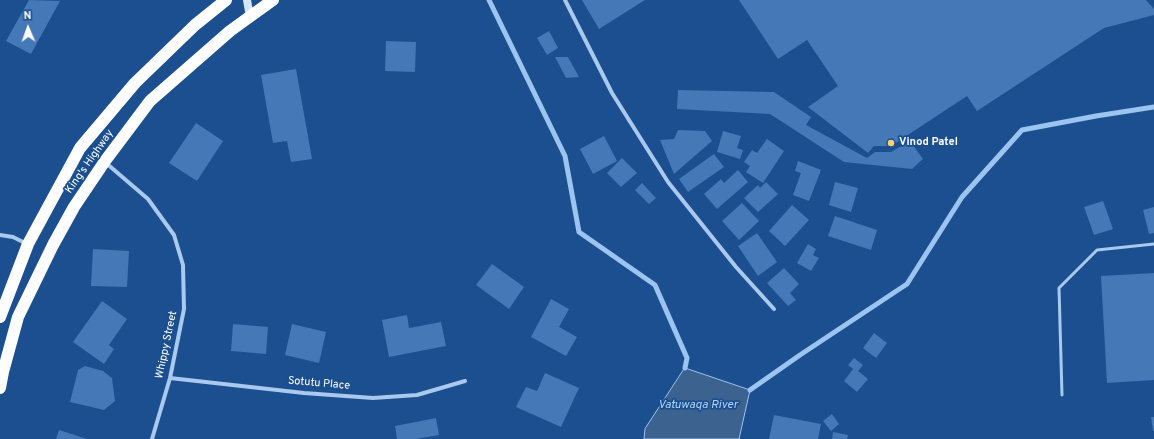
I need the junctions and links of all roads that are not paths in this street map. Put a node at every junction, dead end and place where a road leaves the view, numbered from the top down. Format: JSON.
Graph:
{"nodes":[{"id":1,"x":226,"y":0,"type":"edge"},
{"id":2,"x":247,"y":0,"type":"edge"},
{"id":3,"x":273,"y":0,"type":"edge"},
{"id":4,"x":565,"y":0,"type":"edge"},
{"id":5,"x":250,"y":17,"type":"junction"},
{"id":6,"x":105,"y":161,"type":"junction"},
{"id":7,"x":0,"y":235,"type":"edge"},
{"id":8,"x":28,"y":244,"type":"junction"},
{"id":9,"x":1154,"y":244,"type":"edge"},
{"id":10,"x":774,"y":309,"type":"dead end"},
{"id":11,"x":0,"y":317,"type":"edge"},
{"id":12,"x":170,"y":378,"type":"junction"},
{"id":13,"x":464,"y":382,"type":"dead end"},
{"id":14,"x":0,"y":388,"type":"edge"},
{"id":15,"x":1062,"y":395,"type":"dead end"},
{"id":16,"x":152,"y":439,"type":"edge"}],
"edges":[{"from":1,"to":8,"type":"highway","name":"King's Highway"},
{"from":2,"to":5,"type":"street"},
{"from":3,"to":5,"type":"highway","name":"King's Highway"},
{"from":4,"to":10,"type":"street"},
{"from":5,"to":6,"type":"highway","name":"King's Highway"},
{"from":6,"to":12,"type":"street","name":"Whippy Street"},
{"from":6,"to":14,"type":"highway","name":"King's Highway"},
{"from":7,"to":8,"type":"street"},
{"from":8,"to":11,"type":"highway","name":"King's Highway"},
{"from":9,"to":15,"type":"lane"},
{"from":12,"to":13,"type":"street","name":"Sotutu Place"},
{"from":12,"to":16,"type":"street","name":"Whippy Street"}]}
